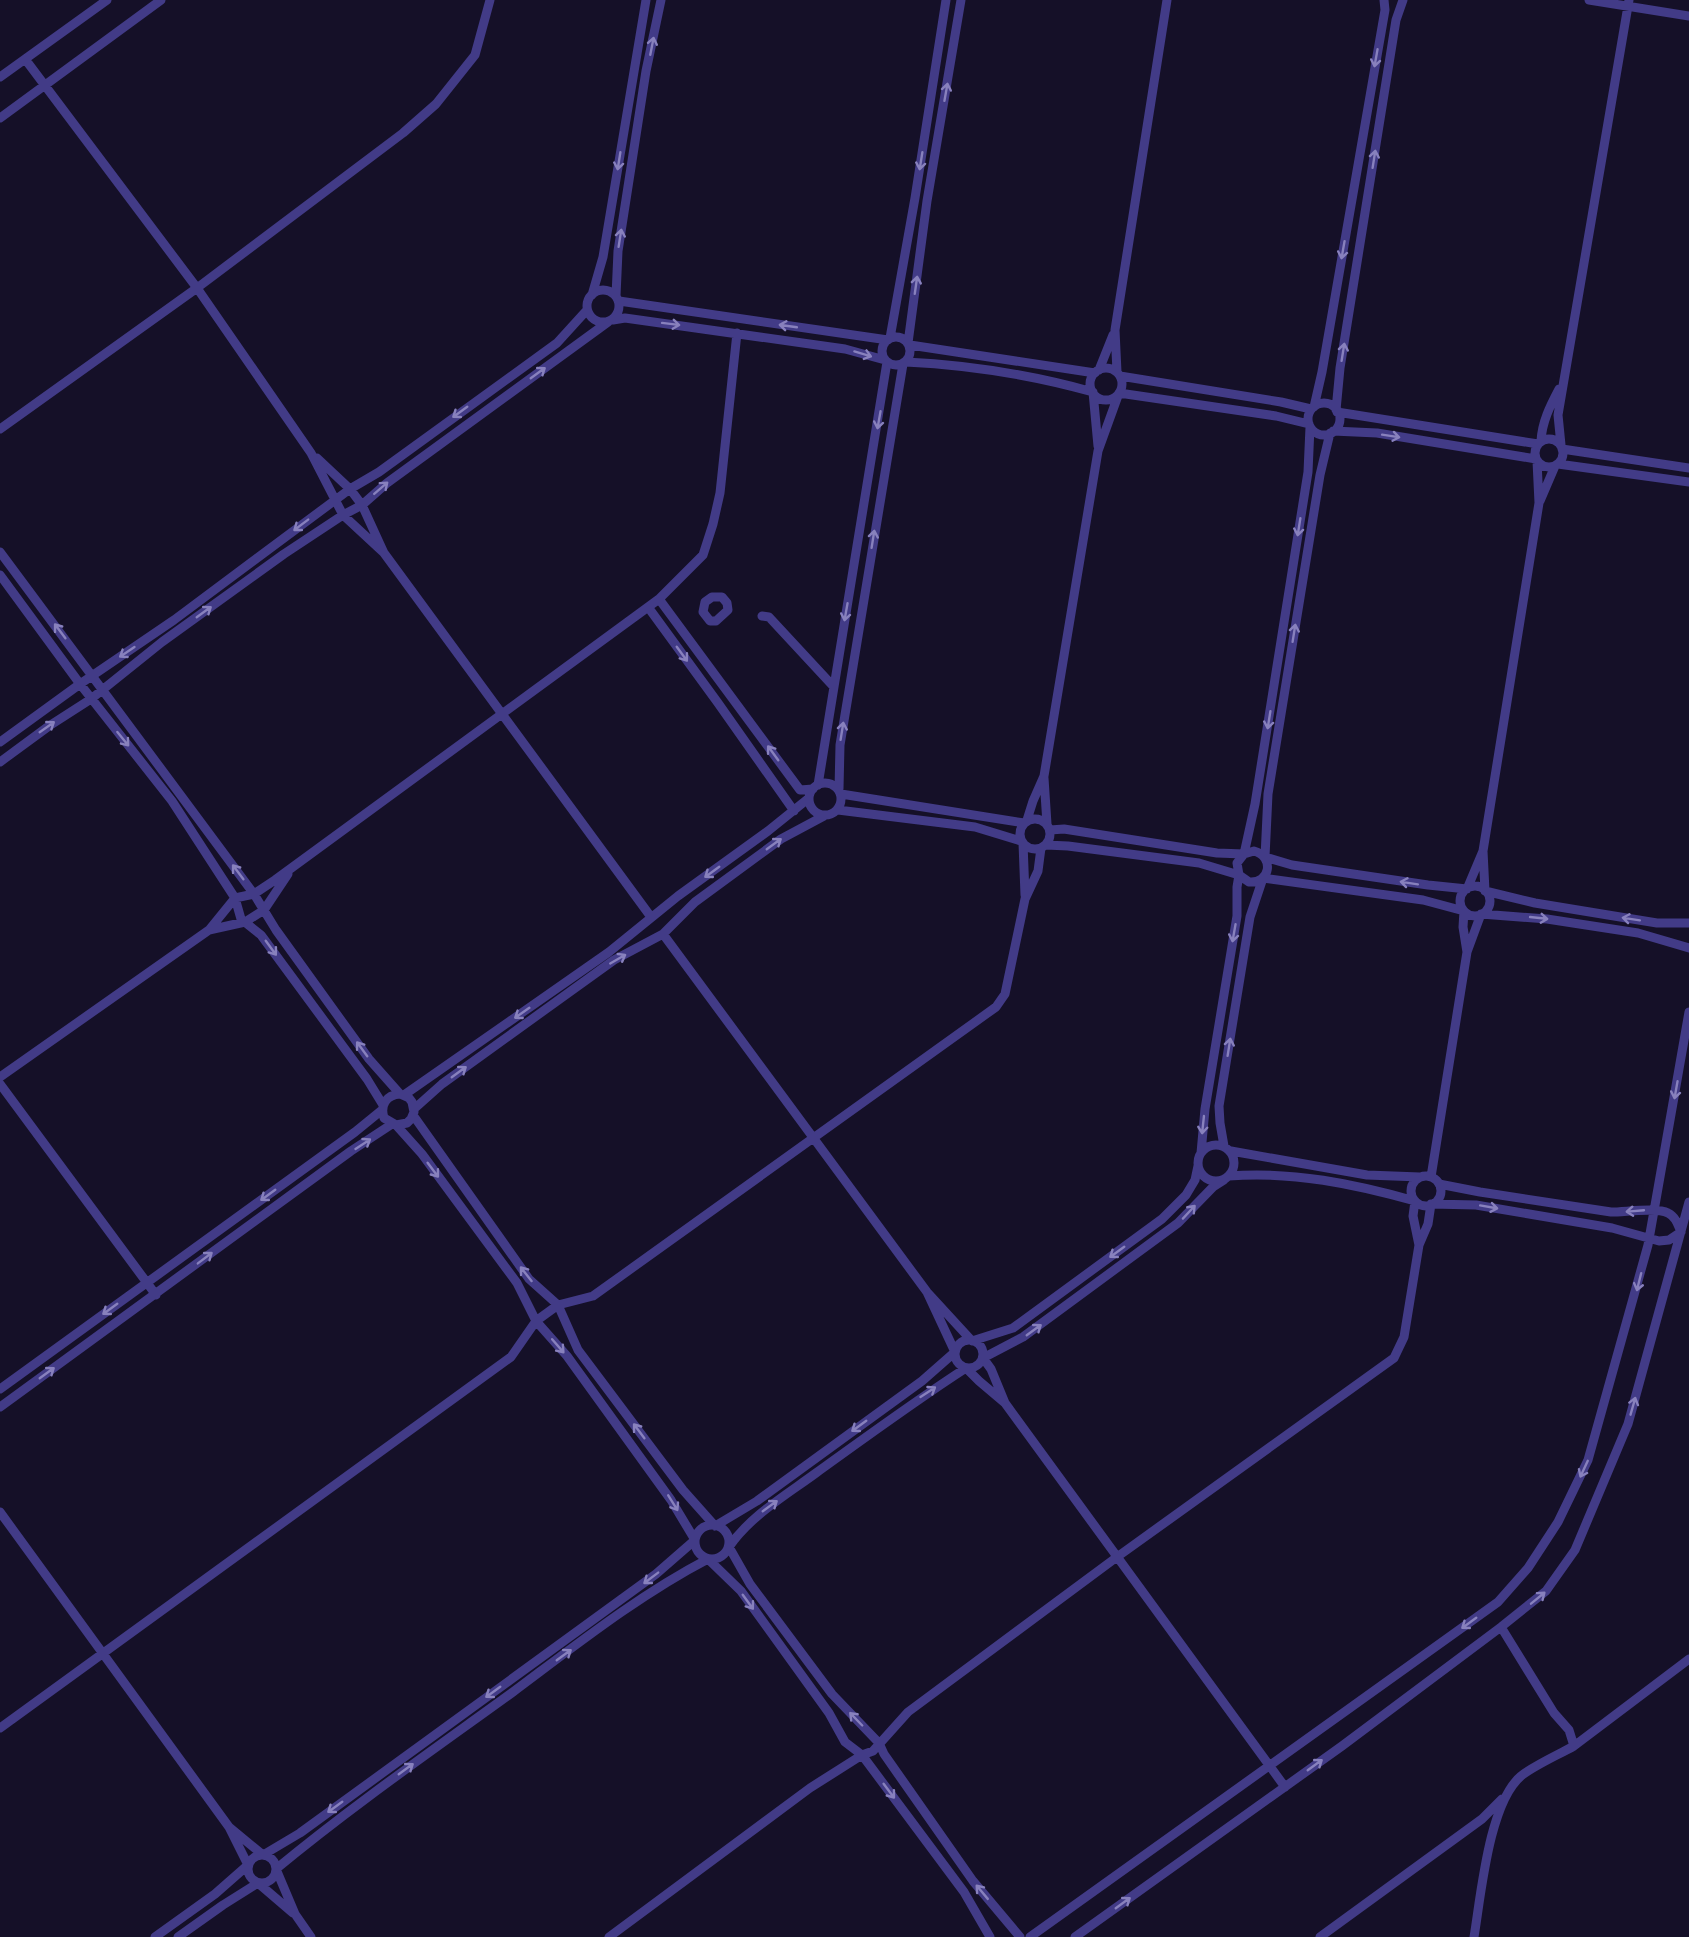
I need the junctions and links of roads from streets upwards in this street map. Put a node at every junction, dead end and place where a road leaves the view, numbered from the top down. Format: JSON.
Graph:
{"nodes":[{"id":1,"x":107,"y":0,"type":"edge"},
{"id":2,"x":161,"y":0,"type":"edge"},
{"id":3,"x":490,"y":0,"type":"edge"},
{"id":4,"x":646,"y":0,"type":"edge"},
{"id":5,"x":661,"y":0,"type":"edge"},
{"id":6,"x":946,"y":0,"type":"edge"},
{"id":7,"x":962,"y":0,"type":"edge"},
{"id":8,"x":1167,"y":0,"type":"edge"},
{"id":9,"x":1384,"y":0,"type":"edge"},
{"id":10,"x":1403,"y":0,"type":"edge"},
{"id":11,"x":1589,"y":0,"type":"edge"},
{"id":12,"x":1628,"y":3,"type":"edge"},
{"id":13,"x":1689,"y":16,"type":"edge"},
{"id":14,"x":25,"y":59,"type":"junction"},
{"id":15,"x":634,"y":69,"type":"junction"},
{"id":16,"x":646,"y":71,"type":"junction"},
{"id":17,"x":0,"y":77,"type":"edge"},
{"id":18,"x":43,"y":86,"type":"junction"},
{"id":19,"x":0,"y":118,"type":"edge"},
{"id":20,"x":622,"y":136,"type":"junction"},
{"id":21,"x":636,"y":138,"type":"junction"},
{"id":22,"x":915,"y":198,"type":"junction"},
{"id":23,"x":927,"y":201,"type":"junction"},
{"id":24,"x":197,"y":288,"type":"junction"},
{"id":25,"x":592,"y":295,"type":"junction"},
{"id":26,"x":618,"y":299,"type":"junction"},
{"id":27,"x":587,"y":310,"type":"junction"},
{"id":28,"x":610,"y":321,"type":"junction"},
{"id":29,"x":1115,"y":330,"type":"junction"},
{"id":30,"x":737,"y":333,"type":"junction"},
{"id":31,"x":889,"y":339,"type":"junction"},
{"id":32,"x":909,"y":344,"type":"junction"},
{"id":33,"x":886,"y":361,"type":"junction"},
{"id":34,"x":904,"y":363,"type":"junction"},
{"id":35,"x":1097,"y":371,"type":"junction"},
{"id":36,"x":1118,"y":374,"type":"junction"},
{"id":37,"x":1563,"y":381,"type":"junction"},
{"id":38,"x":1093,"y":392,"type":"junction"},
{"id":39,"x":1119,"y":393,"type":"junction"},
{"id":40,"x":1313,"y":408,"type":"junction"},
{"id":41,"x":1337,"y":411,"type":"junction"},
{"id":42,"x":1310,"y":426,"type":"junction"},
{"id":43,"x":0,"y":429,"type":"edge"},
{"id":44,"x":1332,"y":432,"type":"junction"},
{"id":45,"x":1540,"y":442,"type":"junction"},
{"id":46,"x":1562,"y":447,"type":"junction"},
{"id":47,"x":1098,"y":451,"type":"junction"},
{"id":48,"x":311,"y":453,"type":"junction"},
{"id":49,"x":1536,"y":460,"type":"junction"},
{"id":50,"x":1557,"y":465,"type":"junction"},
{"id":51,"x":1689,"y":468,"type":"edge"},
{"id":52,"x":869,"y":479,"type":"junction"},
{"id":53,"x":883,"y":481,"type":"junction"},
{"id":54,"x":1689,"y":482,"type":"edge"},
{"id":55,"x":351,"y":489,"type":"junction"},
{"id":56,"x":336,"y":499,"type":"junction"},
{"id":57,"x":1304,"y":500,"type":"junction"},
{"id":58,"x":1316,"y":501,"type":"junction"},
{"id":59,"x":1539,"y":503,"type":"junction"},
{"id":60,"x":362,"y":505,"type":"junction"},
{"id":61,"x":343,"y":515,"type":"junction"},
{"id":62,"x":0,"y":552,"type":"edge"},
{"id":63,"x":384,"y":553,"type":"junction"},
{"id":64,"x":14,"y":571,"type":"junction"},
{"id":65,"x":1,"y":576,"type":"edge"},
{"id":66,"x":1289,"y":590,"type":"junction"},
{"id":67,"x":1301,"y":591,"type":"junction"},
{"id":68,"x":659,"y":599,"type":"junction"},
{"id":69,"x":648,"y":607,"type":"junction"},
{"id":70,"x":762,"y":616,"type":"dead end"},
{"id":71,"x":1277,"y":666,"type":"junction"},
{"id":72,"x":1288,"y":668,"type":"junction"},
{"id":73,"x":93,"y":675,"type":"junction"},
{"id":74,"x":80,"y":684,"type":"junction"},
{"id":75,"x":833,"y":686,"type":"junction"},
{"id":76,"x":103,"y":690,"type":"junction"},
{"id":77,"x":91,"y":699,"type":"junction"},
{"id":78,"x":502,"y":714,"type":"junction"},
{"id":79,"x":0,"y":742,"type":"edge"},
{"id":80,"x":0,"y":762,"type":"edge"},
{"id":81,"x":1044,"y":776,"type":"junction"},
{"id":82,"x":1259,"y":781,"type":"junction"},
{"id":83,"x":1269,"y":783,"type":"junction"},
{"id":84,"x":813,"y":791,"type":"junction"},
{"id":85,"x":840,"y":792,"type":"junction"},
{"id":86,"x":838,"y":810,"type":"junction"},
{"id":87,"x":794,"y":812,"type":"junction"},
{"id":88,"x":824,"y":816,"type":"junction"},
{"id":89,"x":1026,"y":821,"type":"junction"},
{"id":90,"x":1048,"y":827,"type":"junction"},
{"id":91,"x":1022,"y":842,"type":"junction"},
{"id":92,"x":1043,"y":846,"type":"junction"},
{"id":93,"x":1483,"y":851,"type":"junction"},
{"id":94,"x":1244,"y":854,"type":"junction"},
{"id":95,"x":1265,"y":857,"type":"junction"},
{"id":96,"x":291,"y":868,"type":"junction"},
{"id":97,"x":1239,"y":874,"type":"junction"},
{"id":98,"x":1263,"y":878,"type":"junction"},
{"id":99,"x":1467,"y":889,"type":"junction"},
{"id":100,"x":1485,"y":891,"type":"junction"},
{"id":101,"x":254,"y":894,"type":"junction"},
{"id":102,"x":235,"y":898,"type":"junction"},
{"id":103,"x":1025,"y":899,"type":"junction"},
{"id":104,"x":264,"y":910,"type":"junction"},
{"id":105,"x":1464,"y":911,"type":"junction"},
{"id":106,"x":1481,"y":914,"type":"junction"},
{"id":107,"x":651,"y":918,"type":"junction"},
{"id":108,"x":246,"y":922,"type":"junction"},
{"id":109,"x":1689,"y":923,"type":"edge"},
{"id":110,"x":209,"y":930,"type":"junction"},
{"id":111,"x":663,"y":934,"type":"junction"},
{"id":112,"x":1689,"y":948,"type":"edge"},
{"id":113,"x":1467,"y":952,"type":"junction"},
{"id":114,"x":555,"y":989,"type":"junction"},
{"id":115,"x":320,"y":992,"type":"junction"},
{"id":116,"x":561,"y":999,"type":"junction"},
{"id":117,"x":309,"y":1000,"type":"junction"},
{"id":118,"x":1689,"y":1012,"type":"edge"},
{"id":119,"x":0,"y":1077,"type":"edge"},
{"id":120,"x":0,"y":1084,"type":"edge"},
{"id":121,"x":402,"y":1094,"type":"junction"},
{"id":122,"x":382,"y":1107,"type":"junction"},
{"id":123,"x":413,"y":1112,"type":"junction"},
{"id":124,"x":394,"y":1125,"type":"junction"},
{"id":125,"x":813,"y":1139,"type":"junction"},
{"id":126,"x":1228,"y":1149,"type":"junction"},
{"id":127,"x":1201,"y":1153,"type":"junction"},
{"id":128,"x":1296,"y":1162,"type":"junction"},
{"id":129,"x":1198,"y":1166,"type":"junction"},
{"id":130,"x":295,"y":1176,"type":"junction"},
{"id":131,"x":1294,"y":1176,"type":"junction"},
{"id":132,"x":1420,"y":1177,"type":"junction"},
{"id":133,"x":1226,"y":1178,"type":"junction"},
{"id":134,"x":1435,"y":1180,"type":"junction"},
{"id":135,"x":303,"y":1186,"type":"junction"},
{"id":136,"x":1415,"y":1201,"type":"junction"},
{"id":137,"x":1689,"y":1202,"type":"edge"},
{"id":138,"x":1431,"y":1204,"type":"junction"},
{"id":139,"x":1655,"y":1209,"type":"junction"},
{"id":140,"x":1681,"y":1232,"type":"junction"},
{"id":141,"x":1649,"y":1239,"type":"junction"},
{"id":142,"x":1419,"y":1245,"type":"junction"},
{"id":143,"x":147,"y":1283,"type":"junction"},
{"id":144,"x":927,"y":1292,"type":"junction"},
{"id":145,"x":156,"y":1295,"type":"junction"},
{"id":146,"x":558,"y":1305,"type":"junction"},
{"id":147,"x":536,"y":1321,"type":"junction"},
{"id":148,"x":972,"y":1341,"type":"junction"},
{"id":149,"x":955,"y":1352,"type":"junction"},
{"id":150,"x":983,"y":1358,"type":"junction"},
{"id":151,"x":966,"y":1368,"type":"junction"},
{"id":152,"x":0,"y":1389,"type":"edge"},
{"id":153,"x":1005,"y":1403,"type":"junction"},
{"id":154,"x":0,"y":1407,"type":"edge"},
{"id":155,"x":0,"y":1512,"type":"edge"},
{"id":156,"x":715,"y":1526,"type":"junction"},
{"id":157,"x":695,"y":1540,"type":"junction"},
{"id":158,"x":729,"y":1547,"type":"junction"},
{"id":159,"x":1117,"y":1557,"type":"junction"},
{"id":160,"x":708,"y":1559,"type":"junction"},
{"id":161,"x":1501,"y":1627,"type":"junction"},
{"id":162,"x":104,"y":1654,"type":"junction"},
{"id":163,"x":541,"y":1658,"type":"junction"},
{"id":164,"x":1689,"y":1659,"type":"edge"},
{"id":165,"x":547,"y":1667,"type":"junction"},
{"id":166,"x":0,"y":1728,"type":"edge"},
{"id":167,"x":440,"y":1731,"type":"junction"},
{"id":168,"x":446,"y":1740,"type":"junction"},
{"id":169,"x":879,"y":1743,"type":"junction"},
{"id":170,"x":1574,"y":1746,"type":"junction"},
{"id":171,"x":862,"y":1755,"type":"junction"},
{"id":172,"x":1270,"y":1765,"type":"junction"},
{"id":173,"x":362,"y":1787,"type":"junction"},
{"id":174,"x":1285,"y":1787,"type":"junction"},
{"id":175,"x":1505,"y":1795,"type":"junction"},
{"id":176,"x":369,"y":1796,"type":"junction"},
{"id":177,"x":229,"y":1827,"type":"junction"},
{"id":178,"x":263,"y":1855,"type":"junction"},
{"id":179,"x":248,"y":1865,"type":"junction"},
{"id":180,"x":276,"y":1869,"type":"junction"},
{"id":181,"x":258,"y":1883,"type":"junction"},
{"id":182,"x":295,"y":1914,"type":"junction"},
{"id":183,"x":155,"y":1937,"type":"edge"},
{"id":184,"x":178,"y":1937,"type":"edge"},
{"id":185,"x":311,"y":1937,"type":"edge"},
{"id":186,"x":609,"y":1937,"type":"edge"},
{"id":187,"x":990,"y":1937,"type":"edge"},
{"id":188,"x":1020,"y":1937,"type":"edge"},
{"id":189,"x":1030,"y":1937,"type":"edge"},
{"id":190,"x":1075,"y":1937,"type":"edge"},
{"id":191,"x":1320,"y":1937,"type":"edge"},
{"id":192,"x":1474,"y":1937,"type":"edge"}],
"edges":[{"from":1,"to":14,"type":"street"},
{"from":2,"to":18,"type":"street"},
{"from":3,"to":24,"type":"street"},
{"from":4,"to":15,"type":"street"},
{"from":16,"to":5,"type":"street","one_way":true},
{"from":6,"to":22,"type":"street","one_way":true},
{"from":23,"to":7,"type":"street","one_way":true},
{"from":8,"to":29,"type":"street"},
{"from":9,"to":40,"type":"street","one_way":true},
{"from":41,"to":10,"type":"street","one_way":true},
{"from":11,"to":12,"type":"street"},
{"from":12,"to":13,"type":"street"},
{"from":12,"to":37,"type":"street"},
{"from":14,"to":17,"type":"street"},
{"from":14,"to":18,"type":"street"},
{"from":15,"to":16,"type":"street"},
{"from":15,"to":20,"type":"street"},
{"from":16,"to":21,"type":"street"},
{"from":18,"to":19,"type":"street"},
{"from":18,"to":24,"type":"street"},
{"from":20,"to":21,"type":"street"},
{"from":20,"to":25,"type":"street","one_way":true},
{"from":26,"to":21,"type":"street","one_way":true},
{"from":22,"to":23,"type":"street"},
{"from":22,"to":31,"type":"street"},
{"from":32,"to":23,"type":"street","one_way":true},
{"from":24,"to":43,"type":"street"},
{"from":24,"to":48,"type":"street"},
{"from":25,"to":26,"type":"street"},
{"from":25,"to":27,"type":"street"},
{"from":26,"to":28,"type":"street"},
{"from":31,"to":26,"type":"street","one_way":true},
{"from":27,"to":28,"type":"street"},
{"from":27,"to":55,"type":"street","one_way":true},
{"from":28,"to":30,"type":"street","one_way":true},
{"from":60,"to":28,"type":"street","one_way":true},
{"from":29,"to":35,"type":"street"},
{"from":29,"to":36,"type":"street"},
{"from":30,"to":33,"type":"street","one_way":true},
{"from":30,"to":68,"type":"street"},
{"from":31,"to":32,"type":"street"},
{"from":31,"to":33,"type":"street"},
{"from":32,"to":34,"type":"street"},
{"from":32,"to":35,"type":"street"},
{"from":33,"to":34,"type":"street"},
{"from":33,"to":52,"type":"street","one_way":true},
{"from":34,"to":38,"type":"street"},
{"from":34,"to":53,"type":"street"},
{"from":35,"to":36,"type":"street"},
{"from":35,"to":38,"type":"street"},
{"from":36,"to":39,"type":"street"},
{"from":36,"to":40,"type":"street"},
{"from":37,"to":45,"type":"street"},
{"from":37,"to":46,"type":"street"},
{"from":38,"to":39,"type":"street"},
{"from":38,"to":47,"type":"street"},
{"from":39,"to":42,"type":"street"},
{"from":39,"to":47,"type":"street"},
{"from":40,"to":41,"type":"street"},
{"from":40,"to":42,"type":"street"},
{"from":41,"to":44,"type":"street"},
{"from":41,"to":45,"type":"street"},
{"from":42,"to":44,"type":"street"},
{"from":42,"to":57,"type":"street"},
{"from":44,"to":49,"type":"street","one_way":true},
{"from":44,"to":58,"type":"street"},
{"from":45,"to":46,"type":"street"},
{"from":45,"to":49,"type":"street"},
{"from":46,"to":50,"type":"street"},
{"from":46,"to":51,"type":"street"},
{"from":47,"to":81,"type":"street"},
{"from":48,"to":55,"type":"street"},
{"from":48,"to":56,"type":"street"},
{"from":49,"to":50,"type":"street"},
{"from":49,"to":59,"type":"street"},
{"from":50,"to":54,"type":"street"},
{"from":50,"to":59,"type":"street"},
{"from":52,"to":53,"type":"street"},
{"from":52,"to":75,"type":"street","one_way":true},
{"from":85,"to":53,"type":"street","one_way":true},
{"from":55,"to":56,"type":"street"},
{"from":55,"to":60,"type":"street"},
{"from":56,"to":61,"type":"street"},
{"from":56,"to":73,"type":"street","one_way":true},
{"from":57,"to":58,"type":"street"},
{"from":57,"to":66,"type":"street","one_way":true},
{"from":58,"to":67,"type":"street"},
{"from":59,"to":93,"type":"street"},
{"from":60,"to":61,"type":"street"},
{"from":60,"to":63,"type":"street"},
{"from":61,"to":63,"type":"street"},
{"from":76,"to":61,"type":"street","one_way":true},
{"from":62,"to":64,"type":"street"},
{"from":63,"to":78,"type":"street"},
{"from":64,"to":65,"type":"street"},
{"from":73,"to":64,"type":"street","one_way":true},
{"from":65,"to":74,"type":"street"},
{"from":66,"to":67,"type":"street"},
{"from":66,"to":71,"type":"street"},
{"from":72,"to":67,"type":"street","one_way":true},
{"from":68,"to":69,"type":"street"},
{"from":84,"to":68,"type":"street","one_way":true},
{"from":69,"to":78,"type":"street"},
{"from":69,"to":87,"type":"street","one_way":true},
{"from":70,"to":75,"type":"street"},
{"from":71,"to":72,"type":"street"},
{"from":71,"to":82,"type":"street","one_way":true},
{"from":72,"to":83,"type":"street"},
{"from":73,"to":74,"type":"street"},
{"from":73,"to":76,"type":"street"},
{"from":74,"to":77,"type":"street"},
{"from":74,"to":79,"type":"street"},
{"from":75,"to":84,"type":"street"},
{"from":76,"to":77,"type":"street"},
{"from":101,"to":76,"type":"street","one_way":true},
{"from":80,"to":77,"type":"street","one_way":true},
{"from":77,"to":102,"type":"street","one_way":true},
{"from":78,"to":96,"type":"street"},
{"from":78,"to":107,"type":"street"},
{"from":81,"to":89,"type":"street"},
{"from":81,"to":90,"type":"street"},
{"from":82,"to":83,"type":"street"},
{"from":82,"to":94,"type":"street"},
{"from":83,"to":95,"type":"street"},
{"from":84,"to":85,"type":"street"},
{"from":84,"to":87,"type":"street"},
{"from":84,"to":88,"type":"street"},
{"from":85,"to":86,"type":"street"},
{"from":85,"to":89,"type":"street"},
{"from":86,"to":88,"type":"street"},
{"from":86,"to":91,"type":"street"},
{"from":87,"to":107,"type":"street","one_way":true},
{"from":111,"to":88,"type":"street","one_way":true},
{"from":89,"to":90,"type":"street"},
{"from":89,"to":91,"type":"street"},
{"from":90,"to":92,"type":"street"},
{"from":90,"to":94,"type":"street"},
{"from":91,"to":92,"type":"street"},
{"from":91,"to":103,"type":"street"},
{"from":92,"to":97,"type":"street"},
{"from":92,"to":103,"type":"street"},
{"from":93,"to":99,"type":"street"},
{"from":93,"to":100,"type":"street"},
{"from":94,"to":95,"type":"street"},
{"from":94,"to":97,"type":"street"},
{"from":95,"to":98,"type":"street"},
{"from":99,"to":95,"type":"street","one_way":true},
{"from":96,"to":101,"type":"street"},
{"from":96,"to":104,"type":"street"},
{"from":97,"to":98,"type":"street"},
{"from":97,"to":127,"type":"street","one_way":true},
{"from":98,"to":105,"type":"street"},
{"from":126,"to":98,"type":"street","one_way":true},
{"from":99,"to":100,"type":"street"},
{"from":99,"to":105,"type":"street"},
{"from":100,"to":106,"type":"street"},
{"from":109,"to":100,"type":"street","one_way":true},
{"from":101,"to":102,"type":"street"},
{"from":101,"to":104,"type":"street"},
{"from":102,"to":108,"type":"street"},
{"from":102,"to":110,"type":"street"},
{"from":103,"to":125,"type":"street"},
{"from":104,"to":108,"type":"street"},
{"from":104,"to":115,"type":"street"},
{"from":105,"to":106,"type":"street"},
{"from":105,"to":113,"type":"street"},
{"from":106,"to":112,"type":"street","one_way":true},
{"from":106,"to":113,"type":"street"},
{"from":107,"to":114,"type":"street"},
{"from":108,"to":110,"type":"street"},
{"from":108,"to":117,"type":"street","one_way":true},
{"from":110,"to":119,"type":"street"},
{"from":116,"to":111,"type":"street","one_way":true},
{"from":111,"to":125,"type":"street"},
{"from":113,"to":134,"type":"street"},
{"from":114,"to":116,"type":"street"},
{"from":114,"to":121,"type":"street","one_way":true},
{"from":115,"to":117,"type":"street"},
{"from":121,"to":115,"type":"street","one_way":true},
{"from":123,"to":116,"type":"street","one_way":true},
{"from":117,"to":122,"type":"street"},
{"from":118,"to":139,"type":"street","one_way":true},
{"from":120,"to":143,"type":"street"},
{"from":121,"to":122,"type":"street"},
{"from":121,"to":123,"type":"street"},
{"from":122,"to":124,"type":"street"},
{"from":122,"to":130,"type":"street"},
{"from":123,"to":124,"type":"street"},
{"from":146,"to":123,"type":"street","one_way":true},
{"from":135,"to":124,"type":"street","one_way":true},
{"from":124,"to":147,"type":"street","one_way":true},
{"from":125,"to":144,"type":"street"},
{"from":125,"to":146,"type":"street"},
{"from":126,"to":127,"type":"street"},
{"from":126,"to":128,"type":"street"},
{"from":126,"to":133,"type":"street"},
{"from":127,"to":129,"type":"street"},
{"from":128,"to":131,"type":"street"},
{"from":128,"to":132,"type":"street"},
{"from":129,"to":133,"type":"street"},
{"from":129,"to":148,"type":"street","one_way":true},
{"from":130,"to":135,"type":"street"},
{"from":130,"to":143,"type":"street","one_way":true},
{"from":131,"to":133,"type":"street"},
{"from":131,"to":136,"type":"street"},
{"from":132,"to":134,"type":"street"},
{"from":132,"to":136,"type":"street"},
{"from":150,"to":133,"type":"street","one_way":true},
{"from":134,"to":138,"type":"street"},
{"from":139,"to":134,"type":"street","one_way":true},
{"from":145,"to":135,"type":"street","one_way":true},
{"from":136,"to":138,"type":"street"},
{"from":136,"to":142,"type":"street"},
{"from":137,"to":140,"type":"street"},
{"from":138,"to":141,"type":"street","one_way":true},
{"from":138,"to":142,"type":"street"},
{"from":139,"to":140,"type":"street"},
{"from":139,"to":141,"type":"street"},
{"from":140,"to":141,"type":"street"},
{"from":161,"to":140,"type":"street","one_way":true},
{"from":141,"to":172,"type":"street","one_way":true},
{"from":142,"to":159,"type":"street"},
{"from":143,"to":145,"type":"street"},
{"from":143,"to":152,"type":"street","one_way":true},
{"from":144,"to":148,"type":"street"},
{"from":144,"to":149,"type":"street"},
{"from":154,"to":145,"type":"street","one_way":true},
{"from":146,"to":147,"type":"street"},
{"from":156,"to":146,"type":"street","one_way":true},
{"from":147,"to":157,"type":"street","one_way":true},
{"from":147,"to":162,"type":"street"},
{"from":148,"to":149,"type":"street"},
{"from":148,"to":150,"type":"street"},
{"from":149,"to":151,"type":"street"},
{"from":149,"to":156,"type":"street","one_way":true},
{"from":150,"to":151,"type":"street"},
{"from":150,"to":153,"type":"street"},
{"from":151,"to":153,"type":"street"},
{"from":158,"to":151,"type":"street","one_way":true},
{"from":153,"to":159,"type":"street"},
{"from":155,"to":162,"type":"street"},
{"from":156,"to":157,"type":"street"},
{"from":156,"to":158,"type":"street"},
{"from":157,"to":160,"type":"street"},
{"from":157,"to":163,"type":"street","one_way":true},
{"from":158,"to":160,"type":"street"},
{"from":169,"to":158,"type":"street","one_way":true},
{"from":159,"to":169,"type":"street"},
{"from":159,"to":172,"type":"street"},
{"from":165,"to":160,"type":"street","one_way":true},
{"from":160,"to":171,"type":"street","one_way":true},
{"from":161,"to":170,"type":"street"},
{"from":174,"to":161,"type":"street","one_way":true},
{"from":162,"to":166,"type":"street"},
{"from":162,"to":177,"type":"street"},
{"from":163,"to":165,"type":"street"},
{"from":163,"to":167,"type":"street","one_way":true},
{"from":164,"to":170,"type":"street"},
{"from":165,"to":168,"type":"street"},
{"from":167,"to":168,"type":"street"},
{"from":167,"to":173,"type":"street"},
{"from":176,"to":168,"type":"street","one_way":true},
{"from":169,"to":171,"type":"street"},
{"from":188,"to":169,"type":"street","one_way":true},
{"from":170,"to":175,"type":"street"},
{"from":171,"to":186,"type":"street"},
{"from":171,"to":187,"type":"street","one_way":true},
{"from":172,"to":174,"type":"street"},
{"from":172,"to":189,"type":"street"},
{"from":173,"to":176,"type":"street"},
{"from":173,"to":178,"type":"street","one_way":true},
{"from":190,"to":174,"type":"street","one_way":true},
{"from":175,"to":191,"type":"street"},
{"from":175,"to":192,"type":"street"},
{"from":176,"to":180,"type":"street"},
{"from":177,"to":178,"type":"street"},
{"from":177,"to":179,"type":"street"},
{"from":178,"to":179,"type":"street"},
{"from":178,"to":180,"type":"street"},
{"from":179,"to":181,"type":"street"},
{"from":179,"to":183,"type":"street"},
{"from":180,"to":181,"type":"street"},
{"from":180,"to":182,"type":"street"},
{"from":181,"to":182,"type":"street"},
{"from":181,"to":184,"type":"street"},
{"from":182,"to":185,"type":"street"}]}
